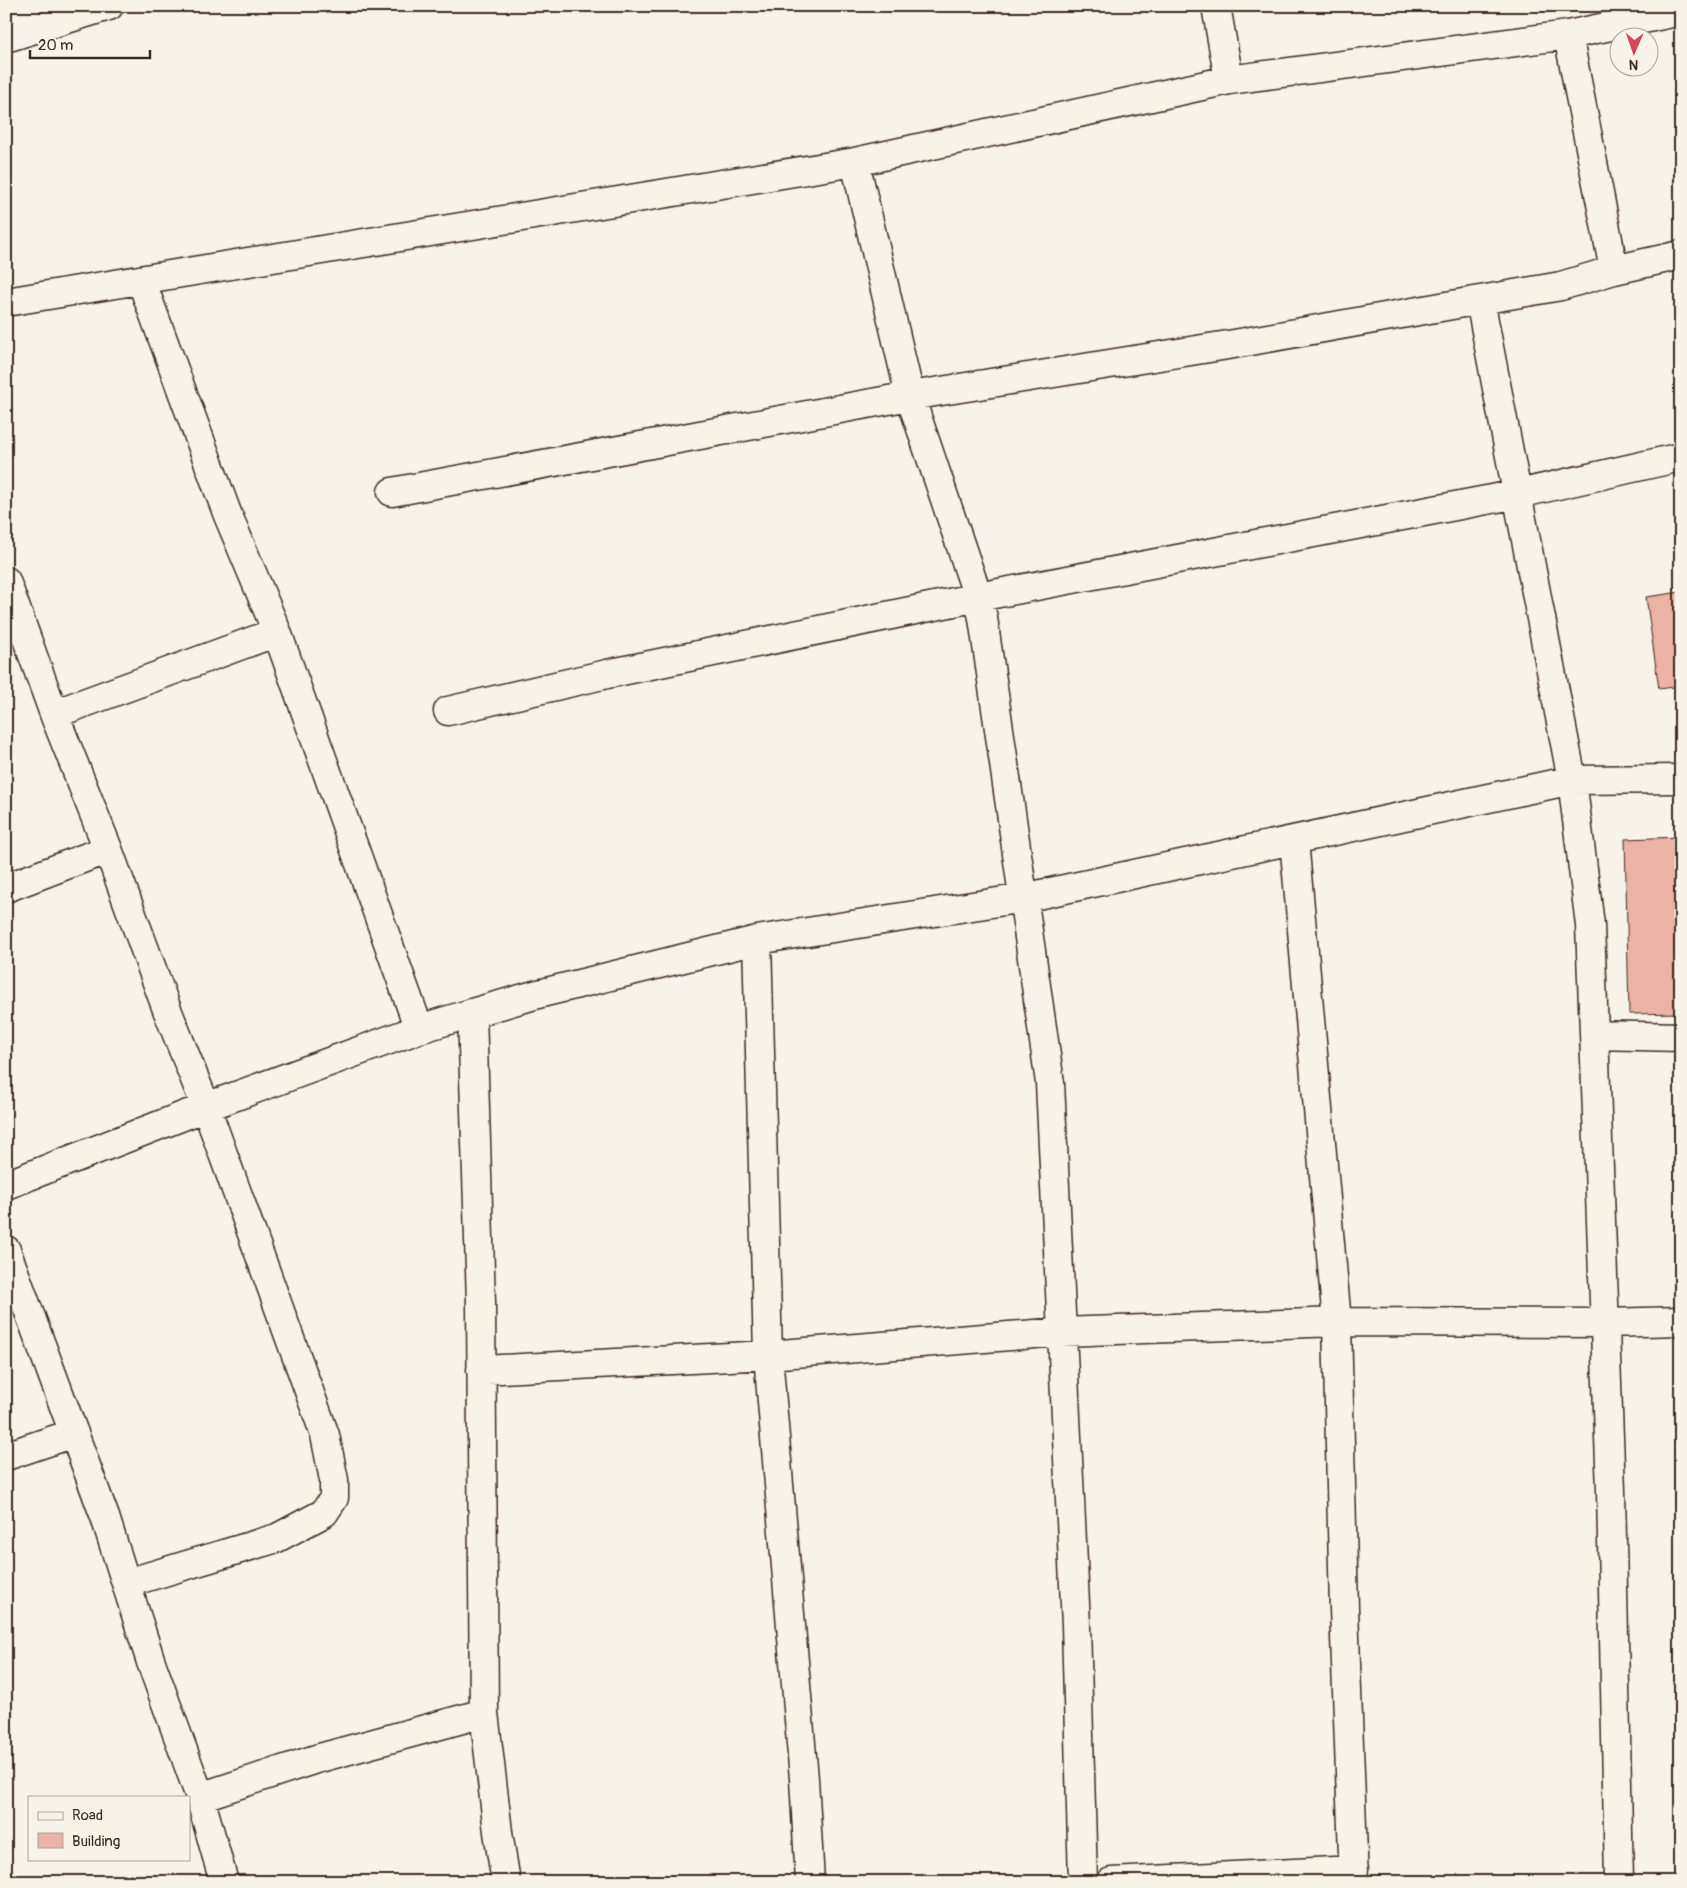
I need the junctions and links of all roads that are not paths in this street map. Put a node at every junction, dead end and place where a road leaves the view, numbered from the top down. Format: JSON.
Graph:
{"nodes":[{"id":1,"x":109,"y":6,"type":"edge"},
{"id":2,"x":1216,"y":6,"type":"edge"},
{"id":3,"x":1681,"y":11,"type":"edge"},
{"id":4,"x":20,"y":25,"type":"edge"},
{"id":5,"x":1568,"y":35,"type":"junction"},
{"id":6,"x":1228,"y":80,"type":"junction"},
{"id":7,"x":856,"y":162,"type":"junction"},
{"id":8,"x":1681,"y":256,"type":"edge"},
{"id":9,"x":1614,"y":270,"type":"junction"},
{"id":10,"x":141,"y":280,"type":"junction"},
{"id":11,"x":1480,"y":300,"type":"junction"},
{"id":12,"x":6,"y":302,"type":"edge"},
{"id":13,"x":910,"y":396,"type":"junction"},
{"id":14,"x":1681,"y":457,"type":"edge"},
{"id":15,"x":392,"y":492,"type":"dead end"},
{"id":16,"x":1518,"y":494,"type":"junction"},
{"id":17,"x":6,"y":581,"type":"edge"},
{"id":18,"x":978,"y":596,"type":"junction"},
{"id":19,"x":277,"y":632,"type":"junction"},
{"id":20,"x":448,"y":711,"type":"dead end"},
{"id":21,"x":54,"y":714,"type":"junction"},
{"id":22,"x":1681,"y":779,"type":"edge"},
{"id":23,"x":1572,"y":780,"type":"junction"},
{"id":24,"x":1294,"y":840,"type":"junction"},
{"id":25,"x":108,"y":849,"type":"junction"},
{"id":26,"x":6,"y":888,"type":"edge"},
{"id":27,"x":1023,"y":898,"type":"junction"},
{"id":28,"x":757,"y":940,"type":"junction"},
{"id":29,"x":472,"y":1013,"type":"junction"},
{"id":30,"x":419,"y":1028,"type":"junction"},
{"id":31,"x":1594,"y":1035,"type":"junction"},
{"id":32,"x":1681,"y":1037,"type":"edge"},
{"id":33,"x":206,"y":1107,"type":"junction"},
{"id":34,"x":6,"y":1185,"type":"edge"},
{"id":35,"x":6,"y":1250,"type":"edge"},
{"id":36,"x":1681,"y":1321,"type":"edge"},
{"id":37,"x":1337,"y":1322,"type":"junction"},
{"id":38,"x":1605,"y":1322,"type":"junction"},
{"id":39,"x":1061,"y":1332,"type":"junction"},
{"id":40,"x":768,"y":1355,"type":"junction"},
{"id":41,"x":481,"y":1370,"type":"junction"},
{"id":42,"x":74,"y":1433,"type":"junction"},
{"id":43,"x":6,"y":1456,"type":"edge"},
{"id":44,"x":127,"y":1583,"type":"junction"},
{"id":45,"x":484,"y":1713,"type":"junction"},
{"id":46,"x":200,"y":1797,"type":"junction"},
{"id":47,"x":1354,"y":1876,"type":"edge"},
{"id":48,"x":224,"y":1882,"type":"edge"},
{"id":49,"x":506,"y":1882,"type":"edge"},
{"id":50,"x":810,"y":1882,"type":"edge"},
{"id":51,"x":1083,"y":1882,"type":"edge"},
{"id":52,"x":1112,"y":1882,"type":"edge"},
{"id":53,"x":1620,"y":1882,"type":"edge"}],
"edges":[{"from":1,"to":4,"type":"street"},
{"from":2,"to":6,"type":"street"},
{"from":3,"to":5,"type":"street"},
{"from":5,"to":6,"type":"street"},
{"from":5,"to":9,"type":"street"},
{"from":6,"to":7,"type":"street"},
{"from":7,"to":10,"type":"street"},
{"from":7,"to":13,"type":"street"},
{"from":8,"to":9,"type":"street"},
{"from":9,"to":11,"type":"street"},
{"from":10,"to":12,"type":"street"},
{"from":10,"to":19,"type":"street"},
{"from":11,"to":13,"type":"street"},
{"from":11,"to":16,"type":"street"},
{"from":13,"to":15,"type":"street"},
{"from":13,"to":18,"type":"street"},
{"from":14,"to":16,"type":"street"},
{"from":16,"to":18,"type":"street"},
{"from":16,"to":23,"type":"street"},
{"from":17,"to":21,"type":"street"},
{"from":18,"to":20,"type":"street"},
{"from":18,"to":27,"type":"street"},
{"from":19,"to":21,"type":"street"},
{"from":19,"to":30,"type":"street"},
{"from":21,"to":25,"type":"street"},
{"from":22,"to":23,"type":"street"},
{"from":23,"to":24,"type":"street"},
{"from":23,"to":31,"type":"street"},
{"from":24,"to":27,"type":"street"},
{"from":24,"to":37,"type":"street"},
{"from":25,"to":26,"type":"street"},
{"from":25,"to":33,"type":"street"},
{"from":27,"to":28,"type":"street"},
{"from":27,"to":39,"type":"street"},
{"from":28,"to":29,"type":"street"},
{"from":28,"to":40,"type":"street"},
{"from":29,"to":30,"type":"street"},
{"from":29,"to":41,"type":"street"},
{"from":30,"to":33,"type":"street"},
{"from":31,"to":32,"type":"street"},
{"from":31,"to":38,"type":"street"},
{"from":33,"to":34,"type":"street"},
{"from":33,"to":44,"type":"street"},
{"from":35,"to":42,"type":"street"},
{"from":36,"to":38,"type":"street"},
{"from":37,"to":38,"type":"street"},
{"from":37,"to":39,"type":"street"},
{"from":37,"to":47,"type":"street"},
{"from":38,"to":53,"type":"street"},
{"from":39,"to":40,"type":"street"},
{"from":39,"to":51,"type":"street"},
{"from":40,"to":41,"type":"street"},
{"from":40,"to":50,"type":"street"},
{"from":41,"to":45,"type":"street"},
{"from":42,"to":43,"type":"street"},
{"from":42,"to":44,"type":"street"},
{"from":44,"to":46,"type":"street"},
{"from":45,"to":46,"type":"street"},
{"from":45,"to":49,"type":"street"},
{"from":46,"to":48,"type":"street"},
{"from":47,"to":52,"type":"street"}]}
